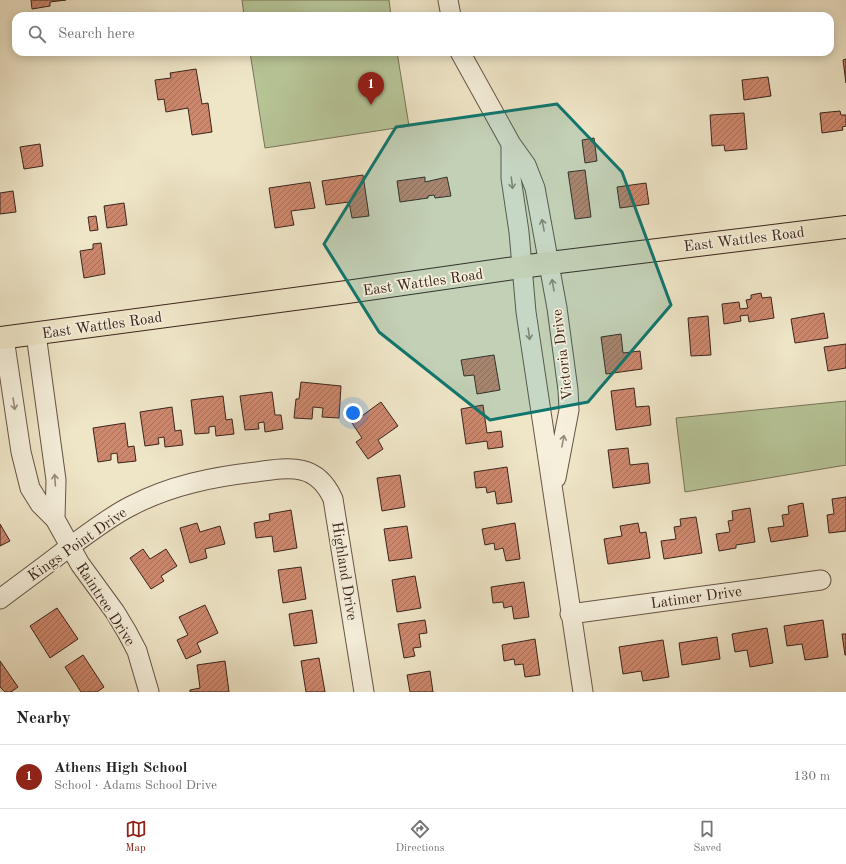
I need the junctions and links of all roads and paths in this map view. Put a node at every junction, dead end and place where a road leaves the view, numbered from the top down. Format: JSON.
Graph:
{"nodes":[{"id":1,"x":448,"y":0,"type":"edge"},
{"id":2,"x":450,"y":12,"type":"edge"},
{"id":3,"x":462,"y":56,"type":"edge"},
{"id":4,"x":511,"y":144,"type":"junction"},
{"id":5,"x":846,"y":227,"type":"edge"},
{"id":6,"x":550,"y":264,"type":"junction"},
{"id":7,"x":522,"y":268,"type":"junction"},
{"id":8,"x":36,"y":334,"type":"junction"},
{"id":9,"x":2,"y":338,"type":"edge"},
{"id":10,"x":298,"y":469,"type":"joint"},
{"id":11,"x":553,"y":493,"type":"junction"},
{"id":12,"x":55,"y":519,"type":"junction"},
{"id":13,"x":70,"y":547,"type":"junction"},
{"id":14,"x":821,"y":580,"type":"dead end"},
{"id":15,"x":0,"y":599,"type":"edge"},
{"id":16,"x":570,"y":614,"type":"junction"},
{"id":17,"x":149,"y":692,"type":"edge"},
{"id":18,"x":364,"y":692,"type":"edge"},
{"id":19,"x":583,"y":692,"type":"edge"}],
"edges":[{"from":1,"to":2,"type":"street"},
{"from":3,"to":4,"type":"street","name":"Victoria Drive"},
{"from":6,"to":4,"type":"street","name":"Victoria Drive","one_way":true},
{"from":4,"to":7,"type":"street","name":"Victoria Drive","one_way":true},
{"from":5,"to":6,"type":"main road","name":"East Wattles Road"},
{"from":6,"to":7,"type":"main road","name":"East Wattles Road"},
{"from":11,"to":6,"type":"street","name":"Victoria Drive","one_way":true},
{"from":7,"to":8,"type":"main road","name":"East Wattles Road"},
{"from":7,"to":11,"type":"street","name":"Victoria Drive","one_way":true},
{"from":8,"to":9,"type":"main road","name":"East Wattles Road"},
{"from":12,"to":8,"type":"street","name":"Raintree Drive","one_way":true},
{"from":9,"to":12,"type":"street","name":"Raintree Drive","one_way":true},
{"from":10,"to":13,"type":"street","name":"Kings Point Drive"},
{"from":10,"to":18,"type":"street","name":"Highland Drive"},
{"from":11,"to":16,"type":"street","name":"Victoria Drive"},
{"from":12,"to":13,"type":"street","name":"Raintree Drive"},
{"from":13,"to":15,"type":"street","name":"Kings Point Drive"},
{"from":13,"to":17,"type":"street","name":"Raintree Drive"},
{"from":14,"to":16,"type":"street","name":"Latimer Drive"},
{"from":16,"to":19,"type":"street","name":"Victoria Drive"}]}
